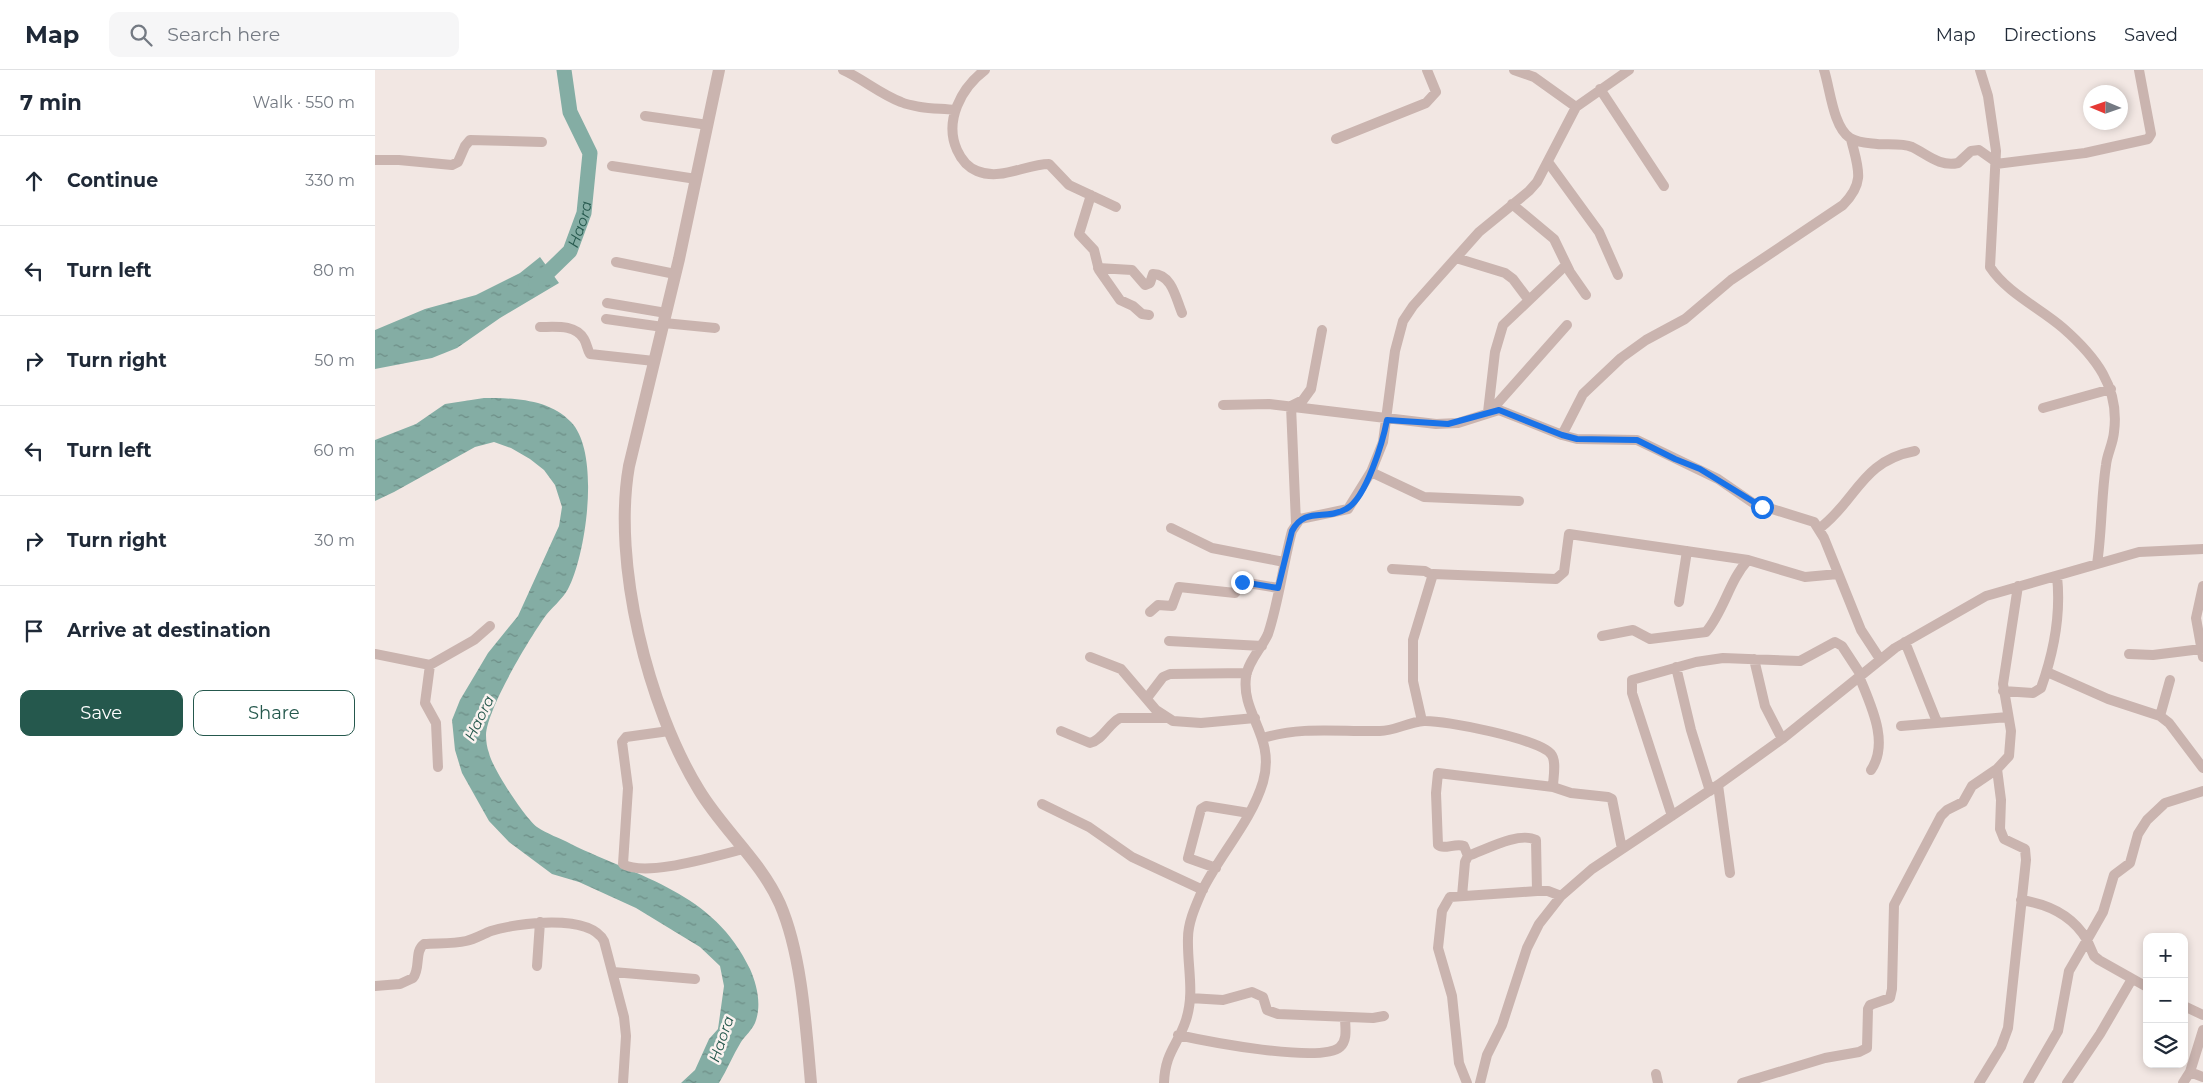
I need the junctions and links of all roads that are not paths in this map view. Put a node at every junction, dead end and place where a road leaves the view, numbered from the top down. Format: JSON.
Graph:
{"nodes":[{"id":1,"x":719,"y":70,"type":"edge"},
{"id":2,"x":843,"y":70,"type":"edge"},
{"id":3,"x":985,"y":70,"type":"edge"},
{"id":4,"x":1427,"y":70,"type":"edge"},
{"id":5,"x":1514,"y":70,"type":"edge"},
{"id":6,"x":1629,"y":70,"type":"edge"},
{"id":7,"x":1825,"y":70,"type":"edge"},
{"id":8,"x":1980,"y":70,"type":"edge"},
{"id":9,"x":2139,"y":70,"type":"edge"},
{"id":10,"x":1600,"y":89,"type":"junction"},
{"id":11,"x":1576,"y":107,"type":"junction"},
{"id":12,"x":955,"y":110,"type":"junction"},
{"id":13,"x":645,"y":116,"type":"dead end"},
{"id":14,"x":709,"y":125,"type":"junction"},
{"id":15,"x":1336,"y":139,"type":"dead end"},
{"id":16,"x":1851,"y":139,"type":"junction"},
{"id":17,"x":542,"y":142,"type":"dead end"},
{"id":18,"x":375,"y":160,"type":"edge"},
{"id":19,"x":1548,"y":162,"type":"junction"},
{"id":20,"x":1996,"y":163,"type":"junction"},
{"id":21,"x":613,"y":166,"type":"dead end"},
{"id":22,"x":697,"y":180,"type":"junction"},
{"id":23,"x":1664,"y":186,"type":"dead end"},
{"id":24,"x":1091,"y":195,"type":"junction"},
{"id":25,"x":1513,"y":204,"type":"junction"},
{"id":26,"x":1116,"y":207,"type":"dead end"},
{"id":27,"x":1456,"y":258,"type":"junction"},
{"id":28,"x":616,"y":262,"type":"dead end"},
{"id":29,"x":1567,"y":265,"type":"junction"},
{"id":30,"x":1098,"y":268,"type":"junction"},
{"id":31,"x":675,"y":274,"type":"junction"},
{"id":32,"x":1618,"y":275,"type":"dead end"},
{"id":33,"x":1586,"y":295,"type":"dead end"},
{"id":34,"x":1528,"y":299,"type":"junction"},
{"id":35,"x":607,"y":303,"type":"dead end"},
{"id":36,"x":1182,"y":313,"type":"dead end"},
{"id":37,"x":1149,"y":315,"type":"dead end"},
{"id":38,"x":605,"y":319,"type":"dead end"},
{"id":39,"x":664,"y":321,"type":"junction"},
{"id":40,"x":1567,"y":325,"type":"dead end"},
{"id":41,"x":540,"y":327,"type":"dead end"},
{"id":42,"x":715,"y":328,"type":"dead end"},
{"id":43,"x":1322,"y":330,"type":"dead end"},
{"id":44,"x":654,"y":361,"type":"junction"},
{"id":45,"x":2111,"y":389,"type":"junction"},
{"id":46,"x":1223,"y":405,"type":"dead end"},
{"id":47,"x":1291,"y":406,"type":"junction"},
{"id":48,"x":2043,"y":408,"type":"dead end"},
{"id":49,"x":1491,"y":411,"type":"junction"},
{"id":50,"x":1387,"y":420,"type":"junction"},
{"id":51,"x":1562,"y":435,"type":"junction"},
{"id":52,"x":1915,"y":451,"type":"dead end"},
{"id":53,"x":1371,"y":472,"type":"junction"},
{"id":54,"x":1519,"y":501,"type":"dead end"},
{"id":55,"x":1296,"y":523,"type":"junction"},
{"id":56,"x":1171,"y":528,"type":"dead end"},
{"id":57,"x":1820,"y":528,"type":"junction"},
{"id":58,"x":2203,"y":548,"type":"edge"},
{"id":59,"x":1687,"y":551,"type":"junction"},
{"id":60,"x":1748,"y":560,"type":"junction"},
{"id":61,"x":1284,"y":562,"type":"junction"},
{"id":62,"x":2097,"y":564,"type":"junction"},
{"id":63,"x":1392,"y":569,"type":"dead end"},
{"id":64,"x":1838,"y":574,"type":"junction"},
{"id":65,"x":1432,"y":575,"type":"junction"},
{"id":66,"x":2057,"y":576,"type":"junction"},
{"id":67,"x":2018,"y":586,"type":"junction"},
{"id":68,"x":2203,"y":586,"type":"edge"},
{"id":69,"x":1278,"y":588,"type":"junction"},
{"id":70,"x":1679,"y":602,"type":"dead end"},
{"id":71,"x":1150,"y":612,"type":"dead end"},
{"id":72,"x":490,"y":626,"type":"dead end"},
{"id":73,"x":1602,"y":636,"type":"dead end"},
{"id":74,"x":1169,"y":642,"type":"dead end"},
{"id":75,"x":1905,"y":642,"type":"junction"},
{"id":76,"x":1262,"y":646,"type":"junction"},
{"id":77,"x":2202,"y":653,"type":"edge"},
{"id":78,"x":375,"y":654,"type":"edge"},
{"id":79,"x":2129,"y":654,"type":"dead end"},
{"id":80,"x":1090,"y":657,"type":"dead end"},
{"id":81,"x":1754,"y":659,"type":"junction"},
{"id":82,"x":1879,"y":659,"type":"junction"},
{"id":83,"x":430,"y":665,"type":"junction"},
{"id":84,"x":1676,"y":667,"type":"junction"},
{"id":85,"x":2047,"y":672,"type":"junction"},
{"id":86,"x":1247,"y":673,"type":"junction"},
{"id":87,"x":1860,"y":675,"type":"junction"},
{"id":88,"x":2170,"y":680,"type":"dead end"},
{"id":89,"x":2003,"y":691,"type":"junction"},
{"id":90,"x":1147,"y":698,"type":"junction"},
{"id":91,"x":2160,"y":716,"type":"junction"},
{"id":92,"x":2008,"y":717,"type":"junction"},
{"id":93,"x":1166,"y":718,"type":"junction"},
{"id":94,"x":1255,"y":718,"type":"junction"},
{"id":95,"x":1422,"y":721,"type":"junction"},
{"id":96,"x":1937,"y":722,"type":"junction"},
{"id":97,"x":1901,"y":726,"type":"dead end"},
{"id":98,"x":669,"y":731,"type":"junction"},
{"id":99,"x":1061,"y":731,"type":"dead end"},
{"id":100,"x":1263,"y":738,"type":"junction"},
{"id":101,"x":1782,"y":739,"type":"junction"},
{"id":102,"x":438,"y":767,"type":"dead end"},
{"id":103,"x":2203,"y":768,"type":"edge"},
{"id":104,"x":1997,"y":769,"type":"junction"},
{"id":105,"x":1871,"y":770,"type":"dead end"},
{"id":106,"x":1553,"y":787,"type":"junction"},
{"id":107,"x":1714,"y":788,"type":"junction"},
{"id":108,"x":2203,"y":792,"type":"edge"},
{"id":109,"x":1042,"y":804,"type":"dead end"},
{"id":110,"x":1249,"y":814,"type":"junction"},
{"id":111,"x":1672,"y":816,"type":"junction"},
{"id":112,"x":744,"y":849,"type":"junction"},
{"id":113,"x":1622,"y":849,"type":"junction"},
{"id":114,"x":1469,"y":856,"type":"junction"},
{"id":115,"x":1216,"y":868,"type":"junction"},
{"id":116,"x":1730,"y":873,"type":"dead end"},
{"id":117,"x":1203,"y":890,"type":"junction"},
{"id":118,"x":1537,"y":891,"type":"junction"},
{"id":119,"x":1462,"y":896,"type":"junction"},
{"id":120,"x":1561,"y":896,"type":"junction"},
{"id":121,"x":2021,"y":900,"type":"junction"},
{"id":122,"x":540,"y":922,"type":"junction"},
{"id":123,"x":2087,"y":940,"type":"junction"},
{"id":124,"x":537,"y":966,"type":"dead end"},
{"id":125,"x":613,"y":972,"type":"junction"},
{"id":126,"x":695,"y":979,"type":"dead end"},
{"id":127,"x":2132,"y":979,"type":"junction"},
{"id":128,"x":2143,"y":985,"type":"edge"},
{"id":129,"x":375,"y":986,"type":"edge"},
{"id":130,"x":1190,"y":998,"type":"junction"},
{"id":131,"x":2188,"y":1008,"type":"edge"},
{"id":132,"x":2203,"y":1015,"type":"edge"},
{"id":133,"x":1384,"y":1016,"type":"dead end"},
{"id":134,"x":1345,"y":1018,"type":"junction"},
{"id":135,"x":2203,"y":1032,"type":"edge"},
{"id":136,"x":1178,"y":1035,"type":"junction"},
{"id":137,"x":2190,"y":1072,"type":"junction"},
{"id":138,"x":2203,"y":1077,"type":"edge"},
{"id":139,"x":623,"y":1083,"type":"edge"},
{"id":140,"x":811,"y":1083,"type":"edge"},
{"id":141,"x":1164,"y":1083,"type":"edge"},
{"id":142,"x":1467,"y":1083,"type":"edge"},
{"id":143,"x":1480,"y":1083,"type":"edge"},
{"id":144,"x":1741,"y":1083,"type":"edge"},
{"id":145,"x":1979,"y":1083,"type":"edge"},
{"id":146,"x":2029,"y":1083,"type":"edge"},
{"id":147,"x":2067,"y":1083,"type":"edge"},
{"id":148,"x":2183,"y":1083,"type":"edge"}],
"edges":[{"from":1,"to":14,"type":"street"},
{"from":2,"to":12,"type":"street"},
{"from":3,"to":12,"type":"street"},
{"from":4,"to":15,"type":"street"},
{"from":5,"to":11,"type":"street"},
{"from":6,"to":10,"type":"street"},
{"from":7,"to":16,"type":"street"},
{"from":8,"to":20,"type":"street"},
{"from":9,"to":20,"type":"street"},
{"from":10,"to":11,"type":"street"},
{"from":10,"to":23,"type":"street"},
{"from":11,"to":19,"type":"street"},
{"from":12,"to":24,"type":"street"},
{"from":13,"to":14,"type":"street"},
{"from":14,"to":22,"type":"street"},
{"from":16,"to":20,"type":"street"},
{"from":16,"to":51,"type":"street"},
{"from":17,"to":18,"type":"street"},
{"from":19,"to":25,"type":"street"},
{"from":19,"to":32,"type":"street"},
{"from":20,"to":45,"type":"street"},
{"from":21,"to":22,"type":"street"},
{"from":22,"to":31,"type":"street"},
{"from":24,"to":26,"type":"street"},
{"from":24,"to":30,"type":"street"},
{"from":25,"to":27,"type":"street"},
{"from":25,"to":29,"type":"street"},
{"from":27,"to":34,"type":"street"},
{"from":27,"to":50,"type":"street"},
{"from":28,"to":31,"type":"street"},
{"from":29,"to":33,"type":"street"},
{"from":29,"to":34,"type":"street"},
{"from":30,"to":36,"type":"street"},
{"from":30,"to":37,"type":"street"},
{"from":31,"to":39,"type":"street"},
{"from":34,"to":49,"type":"street"},
{"from":35,"to":39,"type":"street"},
{"from":38,"to":39,"type":"street"},
{"from":39,"to":42,"type":"street"},
{"from":39,"to":44,"type":"street"},
{"from":40,"to":49,"type":"street"},
{"from":41,"to":44,"type":"street"},
{"from":43,"to":47,"type":"street"},
{"from":44,"to":98,"type":"street"},
{"from":45,"to":48,"type":"street"},
{"from":45,"to":62,"type":"street"},
{"from":46,"to":47,"type":"street"},
{"from":47,"to":50,"type":"street"},
{"from":47,"to":55,"type":"street"},
{"from":49,"to":50,"type":"street"},
{"from":49,"to":51,"type":"street"},
{"from":50,"to":53,"type":"street"},
{"from":51,"to":57,"type":"street"},
{"from":52,"to":57,"type":"street"},
{"from":53,"to":54,"type":"street"},
{"from":53,"to":55,"type":"street"},
{"from":55,"to":61,"type":"street"},
{"from":56,"to":61,"type":"street"},
{"from":57,"to":64,"type":"street"},
{"from":58,"to":62,"type":"street"},
{"from":59,"to":60,"type":"street"},
{"from":59,"to":65,"type":"street"},
{"from":59,"to":70,"type":"street"},
{"from":60,"to":64,"type":"street"},
{"from":60,"to":73,"type":"street"},
{"from":61,"to":69,"type":"street"},
{"from":62,"to":66,"type":"street"},
{"from":63,"to":65,"type":"street"},
{"from":64,"to":82,"type":"street"},
{"from":65,"to":95,"type":"street"},
{"from":66,"to":67,"type":"street"},
{"from":66,"to":85,"type":"street"},
{"from":67,"to":75,"type":"street"},
{"from":67,"to":89,"type":"street"},
{"from":68,"to":77,"type":"street"},
{"from":69,"to":71,"type":"street"},
{"from":69,"to":76,"type":"street"},
{"from":72,"to":83,"type":"street"},
{"from":74,"to":76,"type":"street"},
{"from":75,"to":82,"type":"street"},
{"from":75,"to":96,"type":"street"},
{"from":76,"to":86,"type":"street"},
{"from":77,"to":79,"type":"street"},
{"from":78,"to":83,"type":"street"},
{"from":80,"to":90,"type":"street"},
{"from":81,"to":84,"type":"street"},
{"from":81,"to":87,"type":"street"},
{"from":81,"to":101,"type":"street"},
{"from":82,"to":87,"type":"street"},
{"from":83,"to":102,"type":"street"},
{"from":84,"to":107,"type":"street"},
{"from":84,"to":111,"type":"street"},
{"from":85,"to":89,"type":"street"},
{"from":85,"to":91,"type":"street"},
{"from":86,"to":90,"type":"street"},
{"from":86,"to":94,"type":"street"},
{"from":87,"to":101,"type":"street"},
{"from":87,"to":105,"type":"street"},
{"from":88,"to":91,"type":"street"},
{"from":89,"to":92,"type":"street"},
{"from":90,"to":93,"type":"street"},
{"from":91,"to":103,"type":"street"},
{"from":92,"to":96,"type":"street"},
{"from":92,"to":104,"type":"street"},
{"from":93,"to":94,"type":"street"},
{"from":93,"to":99,"type":"street"},
{"from":94,"to":100,"type":"street"},
{"from":95,"to":100,"type":"street"},
{"from":95,"to":106,"type":"street"},
{"from":96,"to":97,"type":"street"},
{"from":98,"to":112,"type":"street"},
{"from":98,"to":112,"type":"street"},
{"from":100,"to":110,"type":"street"},
{"from":101,"to":107,"type":"street"},
{"from":104,"to":121,"type":"street"},
{"from":104,"to":144,"type":"street"},
{"from":106,"to":113,"type":"street"},
{"from":106,"to":114,"type":"street"},
{"from":107,"to":111,"type":"street"},
{"from":107,"to":116,"type":"street"},
{"from":108,"to":123,"type":"street"},
{"from":109,"to":117,"type":"street"},
{"from":110,"to":115,"type":"street"},
{"from":110,"to":115,"type":"street"},
{"from":111,"to":113,"type":"street"},
{"from":112,"to":140,"type":"street"},
{"from":113,"to":120,"type":"street"},
{"from":114,"to":118,"type":"street"},
{"from":114,"to":119,"type":"street"},
{"from":115,"to":117,"type":"street"},
{"from":117,"to":130,"type":"street"},
{"from":118,"to":119,"type":"street"},
{"from":118,"to":120,"type":"street"},
{"from":119,"to":142,"type":"street"},
{"from":120,"to":143,"type":"street"},
{"from":121,"to":123,"type":"street"},
{"from":121,"to":145,"type":"street"},
{"from":122,"to":124,"type":"street"},
{"from":122,"to":125,"type":"street"},
{"from":122,"to":129,"type":"street"},
{"from":123,"to":127,"type":"street"},
{"from":123,"to":146,"type":"street"},
{"from":125,"to":126,"type":"street"},
{"from":125,"to":139,"type":"street"},
{"from":127,"to":128,"type":"street"},
{"from":127,"to":147,"type":"street"},
{"from":130,"to":134,"type":"street"},
{"from":130,"to":136,"type":"street"},
{"from":131,"to":132,"type":"street"},
{"from":133,"to":134,"type":"street"},
{"from":134,"to":136,"type":"street"},
{"from":135,"to":137,"type":"street"},
{"from":136,"to":141,"type":"street"},
{"from":137,"to":138,"type":"street"},
{"from":137,"to":148,"type":"street"}]}
